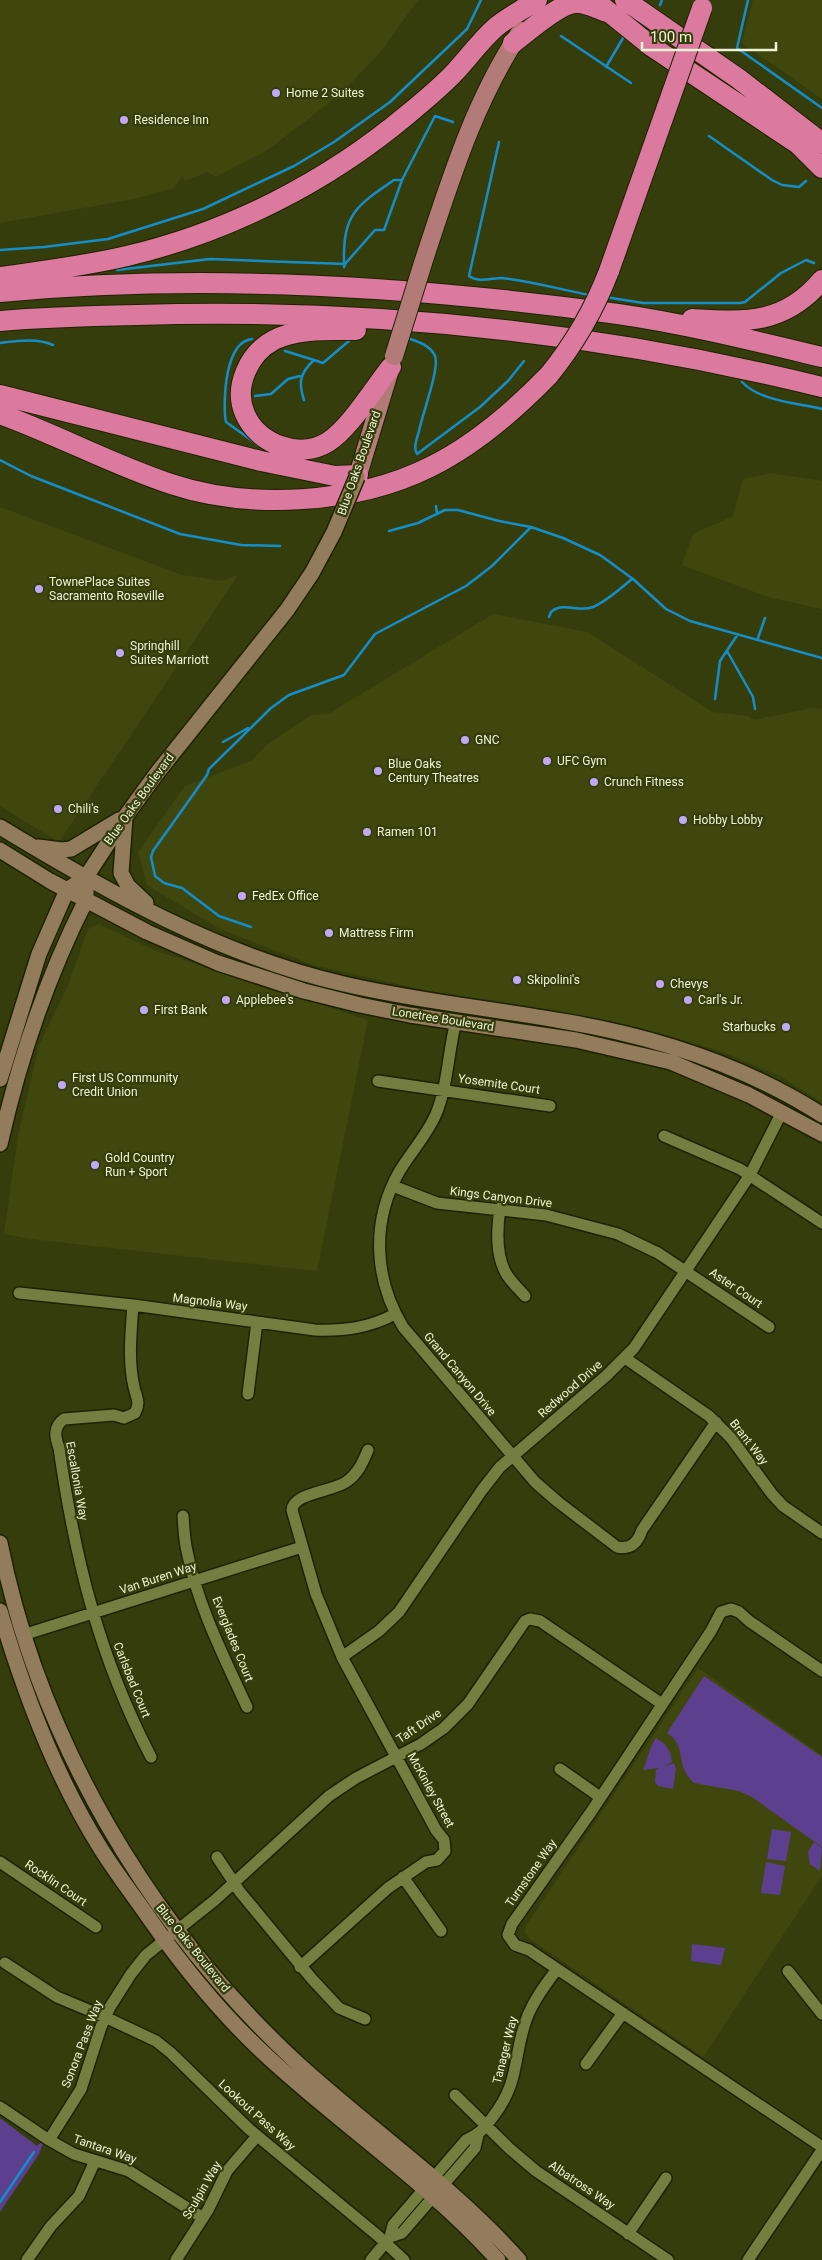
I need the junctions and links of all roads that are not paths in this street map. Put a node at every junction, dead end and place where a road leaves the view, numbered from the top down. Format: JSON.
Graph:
{"nodes":[{"id":1,"x":515,"y":0,"type":"edge"},
{"id":2,"x":537,"y":0,"type":"edge"},
{"id":3,"x":542,"y":0,"type":"edge"},
{"id":4,"x":625,"y":0,"type":"edge"},
{"id":5,"x":703,"y":4,"type":"edge"},
{"id":6,"x":602,"y":6,"type":"edge"},
{"id":7,"x":496,"y":27,"type":"junction"},
{"id":8,"x":513,"y":43,"type":"junction"},
{"id":9,"x":822,"y":143,"type":"edge"},
{"id":10,"x":822,"y":168,"type":"edge"},
{"id":11,"x":0,"y":277,"type":"edge"},
{"id":12,"x":822,"y":280,"type":"edge"},
{"id":13,"x":0,"y":292,"type":"edge"},
{"id":14,"x":620,"y":314,"type":"junction"},
{"id":15,"x":0,"y":321,"type":"edge"},
{"id":16,"x":493,"y":329,"type":"junction"},
{"id":17,"x":822,"y":357,"type":"edge"},
{"id":18,"x":392,"y":361,"type":"junction"},
{"id":19,"x":822,"y":387,"type":"edge"},
{"id":20,"x":0,"y":395,"type":"edge"},
{"id":21,"x":0,"y":414,"type":"edge"},
{"id":22,"x":290,"y":450,"type":"junction"},
{"id":23,"x":357,"y":476,"type":"junction"},
{"id":24,"x":125,"y":817,"type":"junction"},
{"id":25,"x":0,"y":827,"type":"edge"},
{"id":26,"x":31,"y":845,"type":"junction"},
{"id":27,"x":0,"y":850,"type":"edge"},
{"id":28,"x":86,"y":877,"type":"junction"},
{"id":29,"x":67,"y":890,"type":"junction"},
{"id":30,"x":86,"y":900,"type":"junction"},
{"id":31,"x":156,"y":914,"type":"junction"},
{"id":32,"x":457,"y":1005,"type":"junction"},
{"id":33,"x":456,"y":1021,"type":"junction"},
{"id":34,"x":0,"y":1079,"type":"edge"},
{"id":35,"x":378,"y":1081,"type":"dead end"},
{"id":36,"x":444,"y":1090,"type":"junction"},
{"id":37,"x":791,"y":1095,"type":"junction"},
{"id":38,"x":550,"y":1106,"type":"dead end"},
{"id":39,"x":782,"y":1112,"type":"junction"},
{"id":40,"x":822,"y":1115,"type":"edge"},
{"id":41,"x":822,"y":1134,"type":"edge"},
{"id":42,"x":664,"y":1136,"type":"dead end"},
{"id":43,"x":0,"y":1144,"type":"edge"},
{"id":44,"x":750,"y":1175,"type":"junction"},
{"id":45,"x":393,"y":1186,"type":"junction"},
{"id":46,"x":500,"y":1208,"type":"junction"},
{"id":47,"x":822,"y":1222,"type":"edge"},
{"id":48,"x":686,"y":1272,"type":"junction"},
{"id":49,"x":19,"y":1293,"type":"dead end"},
{"id":50,"x":525,"y":1296,"type":"dead end"},
{"id":51,"x":133,"y":1306,"type":"junction"},
{"id":52,"x":395,"y":1314,"type":"junction"},
{"id":53,"x":257,"y":1322,"type":"junction"},
{"id":54,"x":769,"y":1327,"type":"dead end"},
{"id":55,"x":625,"y":1358,"type":"junction"},
{"id":56,"x":248,"y":1394,"type":"dead end"},
{"id":57,"x":716,"y":1422,"type":"junction"},
{"id":58,"x":368,"y":1450,"type":"dead end"},
{"id":59,"x":512,"y":1456,"type":"junction"},
{"id":60,"x":183,"y":1516,"type":"dead end"},
{"id":61,"x":822,"y":1532,"type":"edge"},
{"id":62,"x":0,"y":1543,"type":"edge"},
{"id":63,"x":302,"y":1547,"type":"junction"},
{"id":64,"x":196,"y":1580,"type":"junction"},
{"id":65,"x":0,"y":1611,"type":"edge"},
{"id":66,"x":93,"y":1612,"type":"junction"},
{"id":67,"x":23,"y":1635,"type":"junction"},
{"id":68,"x":4,"y":1641,"type":"edge"},
{"id":69,"x":342,"y":1657,"type":"junction"},
{"id":70,"x":822,"y":1671,"type":"edge"},
{"id":71,"x":662,"y":1704,"type":"junction"},
{"id":72,"x":246,"y":1706,"type":"dead end"},
{"id":73,"x":151,"y":1757,"type":"dead end"},
{"id":74,"x":397,"y":1757,"type":"junction"},
{"id":75,"x":560,"y":1769,"type":"dead end"},
{"id":76,"x":600,"y":1796,"type":"junction"},
{"id":77,"x":217,"y":1856,"type":"dead end"},
{"id":78,"x":0,"y":1862,"type":"edge"},
{"id":79,"x":403,"y":1877,"type":"junction"},
{"id":80,"x":235,"y":1883,"type":"junction"},
{"id":81,"x":96,"y":1927,"type":"dead end"},
{"id":82,"x":177,"y":1930,"type":"junction"},
{"id":83,"x":441,"y":1931,"type":"dead end"},
{"id":84,"x":165,"y":1940,"type":"junction"},
{"id":85,"x":5,"y":1963,"type":"dead end"},
{"id":86,"x":300,"y":1967,"type":"junction"},
{"id":87,"x":556,"y":1969,"type":"junction"},
{"id":88,"x":788,"y":1971,"type":"dead end"},
{"id":89,"x":623,"y":2013,"type":"junction"},
{"id":90,"x":822,"y":2014,"type":"edge"},
{"id":91,"x":105,"y":2016,"type":"junction"},
{"id":92,"x":365,"y":2019,"type":"dead end"},
{"id":93,"x":586,"y":2064,"type":"dead end"},
{"id":94,"x":456,"y":2095,"type":"dead end"},
{"id":95,"x":0,"y":2107,"type":"edge"},
{"id":96,"x":486,"y":2126,"type":"junction"},
{"id":97,"x":257,"y":2136,"type":"junction"},
{"id":98,"x":49,"y":2140,"type":"junction"},
{"id":99,"x":822,"y":2148,"type":"edge"},
{"id":100,"x":95,"y":2161,"type":"junction"},
{"id":101,"x":666,"y":2178,"type":"dead end"},
{"id":102,"x":434,"y":2186,"type":"junction"},
{"id":103,"x":203,"y":2218,"type":"junction"},
{"id":104,"x":628,"y":2234,"type":"junction"},
{"id":105,"x":388,"y":2240,"type":"junction"},
{"id":106,"x":27,"y":2260,"type":"edge"},
{"id":107,"x":176,"y":2260,"type":"edge"},
{"id":108,"x":371,"y":2260,"type":"edge"},
{"id":109,"x":404,"y":2260,"type":"edge"},
{"id":110,"x":498,"y":2260,"type":"edge"},
{"id":111,"x":519,"y":2260,"type":"edge"},
{"id":112,"x":668,"y":2260,"type":"edge"},
{"id":113,"x":748,"y":2260,"type":"edge"}],
"edges":[{"from":1,"to":7,"type":"highway"},
{"from":2,"to":7,"type":"highway"},
{"from":3,"to":8,"type":"main road","name":"Blue Oaks Boulevard"},
{"from":4,"to":9,"type":"highway"},
{"from":5,"to":21,"type":"highway","bridge":true},
{"from":6,"to":8,"type":"highway"},
{"from":6,"to":10,"type":"highway"},
{"from":7,"to":11,"type":"highway"},
{"from":8,"to":18,"type":"main road","name":"Blue Oaks Boulevard","bridge":true},
{"from":12,"to":14,"type":"highway"},
{"from":13,"to":14,"type":"highway"},
{"from":14,"to":17,"type":"highway"},
{"from":15,"to":16,"type":"highway"},
{"from":16,"to":19,"type":"highway"},
{"from":16,"to":22,"type":"highway"},
{"from":18,"to":22,"type":"highway"},
{"from":18,"to":23,"type":"main road","name":"Blue Oaks Boulevard"},
{"from":20,"to":23,"type":"highway"},
{"from":22,"to":23,"type":"highway"},
{"from":23,"to":24,"type":"main road","name":"Blue Oaks Boulevard","bridge":true},
{"from":24,"to":26,"type":"main road"},
{"from":24,"to":28,"type":"main road","name":"Blue Oaks Boulevard"},
{"from":24,"to":31,"type":"main road"},
{"from":25,"to":26,"type":"main road","name":"Lonetree Boulevard"},
{"from":26,"to":28,"type":"main road","name":"Lonetree Boulevard"},
{"from":27,"to":29,"type":"main road","name":"Lonetree Boulevard"},
{"from":28,"to":29,"type":"main road","name":"Blue Oaks Boulevard"},
{"from":28,"to":30,"type":"main road"},
{"from":28,"to":31,"type":"main road","name":"Lonetree Boulevard"},
{"from":29,"to":30,"type":"main road","name":"Lonetree Boulevard"},
{"from":29,"to":34,"type":"main road"},
{"from":30,"to":33,"type":"main road","name":"Lonetree Boulevard"},
{"from":30,"to":43,"type":"main road"},
{"from":31,"to":32,"type":"main road","name":"Lonetree Boulevard"},
{"from":32,"to":33,"type":"main road"},
{"from":32,"to":37,"type":"main road","name":"Lonetree Boulevard"},
{"from":33,"to":36,"type":"street","name":"Grand Canyon Drive"},
{"from":33,"to":39,"type":"main road","name":"Lonetree Boulevard"},
{"from":35,"to":36,"type":"street","name":"Yosemite Court"},
{"from":36,"to":38,"type":"street","name":"Yosemite Court"},
{"from":36,"to":45,"type":"street","name":"Grand Canyon Drive"},
{"from":37,"to":39,"type":"main road"},
{"from":37,"to":40,"type":"main road","name":"Lonetree Boulevard"},
{"from":39,"to":41,"type":"main road","name":"Lonetree Boulevard"},
{"from":39,"to":44,"type":"street","name":"Redwood Drive"},
{"from":42,"to":44,"type":"street"},
{"from":44,"to":47,"type":"street"},
{"from":44,"to":48,"type":"street","name":"Redwood Drive"},
{"from":45,"to":46,"type":"street","name":"Kings Canyon Drive"},
{"from":45,"to":52,"type":"street","name":"Grand Canyon Drive"},
{"from":46,"to":48,"type":"street","name":"Kings Canyon Drive"},
{"from":46,"to":50,"type":"street"},
{"from":48,"to":54,"type":"street","name":"Aster Court"},
{"from":48,"to":55,"type":"street","name":"Redwood Drive"},
{"from":49,"to":51,"type":"street","name":"Magnolia Way"},
{"from":51,"to":53,"type":"street","name":"Magnolia Way"},
{"from":51,"to":66,"type":"street","name":"Escallonia Way"},
{"from":52,"to":53,"type":"street","name":"Magnolia Way"},
{"from":52,"to":59,"type":"street","name":"Grand Canyon Drive"},
{"from":53,"to":56,"type":"street"},
{"from":55,"to":57,"type":"street","name":"Brant Way"},
{"from":55,"to":59,"type":"street","name":"Redwood Drive"},
{"from":57,"to":59,"type":"street","name":"Grand Canyon Drive"},
{"from":57,"to":61,"type":"street","name":"Brant Way"},
{"from":58,"to":63,"type":"street","name":"McKinley Street"},
{"from":59,"to":69,"type":"street","name":"Redwood Drive"},
{"from":60,"to":64,"type":"street","name":"Everglades Court"},
{"from":62,"to":67,"type":"main road","name":"Blue Oaks Boulevard"},
{"from":63,"to":64,"type":"street","name":"Van Buren Way"},
{"from":63,"to":69,"type":"street","name":"McKinley Street"},
{"from":64,"to":66,"type":"street","name":"Van Buren Way"},
{"from":64,"to":72,"type":"street","name":"Everglades Court"},
{"from":65,"to":68,"type":"main road","name":"Blue Oaks Boulevard"},
{"from":66,"to":67,"type":"street","name":"Van Buren Way"},
{"from":66,"to":73,"type":"street","name":"Carlsbad Court"},
{"from":67,"to":68,"type":"main road"},
{"from":67,"to":82,"type":"main road","name":"Blue Oaks Boulevard"},
{"from":68,"to":84,"type":"main road","name":"Blue Oaks Boulevard"},
{"from":69,"to":74,"type":"street","name":"McKinley Street"},
{"from":70,"to":71,"type":"street","name":"Turnstone Way"},
{"from":71,"to":74,"type":"street","name":"Taft Drive"},
{"from":71,"to":76,"type":"street","name":"Turnstone Way"},
{"from":74,"to":79,"type":"street","name":"McKinley Street"},
{"from":74,"to":80,"type":"street","name":"Taft Drive"},
{"from":75,"to":76,"type":"street"},
{"from":76,"to":87,"type":"street","name":"Turnstone Way"},
{"from":77,"to":80,"type":"street"},
{"from":78,"to":81,"type":"street","name":"Rocklin Court"},
{"from":79,"to":83,"type":"street"},
{"from":79,"to":86,"type":"street","name":"McKinley Street"},
{"from":80,"to":82,"type":"street","name":"Taft Drive"},
{"from":80,"to":86,"type":"street"},
{"from":82,"to":84,"type":"street","name":"Sonora Pass Way"},
{"from":82,"to":102,"type":"main road","name":"Blue Oaks Boulevard"},
{"from":84,"to":91,"type":"street","name":"Sonora Pass Way"},
{"from":84,"to":102,"type":"main road","name":"Blue Oaks Boulevard"},
{"from":85,"to":91,"type":"street","name":"Lookout Pass Way"},
{"from":86,"to":92,"type":"street"},
{"from":87,"to":89,"type":"street","name":"Turnstone Way"},
{"from":87,"to":96,"type":"street","name":"Tanager Way"},
{"from":88,"to":90,"type":"street"},
{"from":89,"to":93,"type":"street"},
{"from":89,"to":99,"type":"street","name":"Turnstone Way"},
{"from":91,"to":97,"type":"street","name":"Lookout Pass Way"},
{"from":91,"to":98,"type":"street","name":"Sonora Pass Way"},
{"from":94,"to":96,"type":"street","name":"Albatross Way"},
{"from":95,"to":98,"type":"street"},
{"from":96,"to":102,"type":"street","name":"Tanager Way"},
{"from":96,"to":104,"type":"street","name":"Albatross Way"},
{"from":97,"to":103,"type":"street","name":"Sculpin Way"},
{"from":97,"to":105,"type":"street","name":"Lookout Pass Way"},
{"from":98,"to":100,"type":"street","name":"Tantara Way"},
{"from":99,"to":113,"type":"street"},
{"from":100,"to":103,"type":"street","name":"Tantara Way"},
{"from":100,"to":106,"type":"street"},
{"from":101,"to":104,"type":"street"},
{"from":102,"to":105,"type":"street","name":"Tanager Way"},
{"from":102,"to":110,"type":"main road","name":"Blue Oaks Boulevard"},
{"from":102,"to":111,"type":"main road","name":"Blue Oaks Boulevard"},
{"from":103,"to":107,"type":"street","name":"Sculpin Way"},
{"from":104,"to":112,"type":"street","name":"Albatross Way"},
{"from":105,"to":108,"type":"street","name":"Tanager Way"},
{"from":105,"to":109,"type":"street","name":"Lookout Pass Way"}]}
